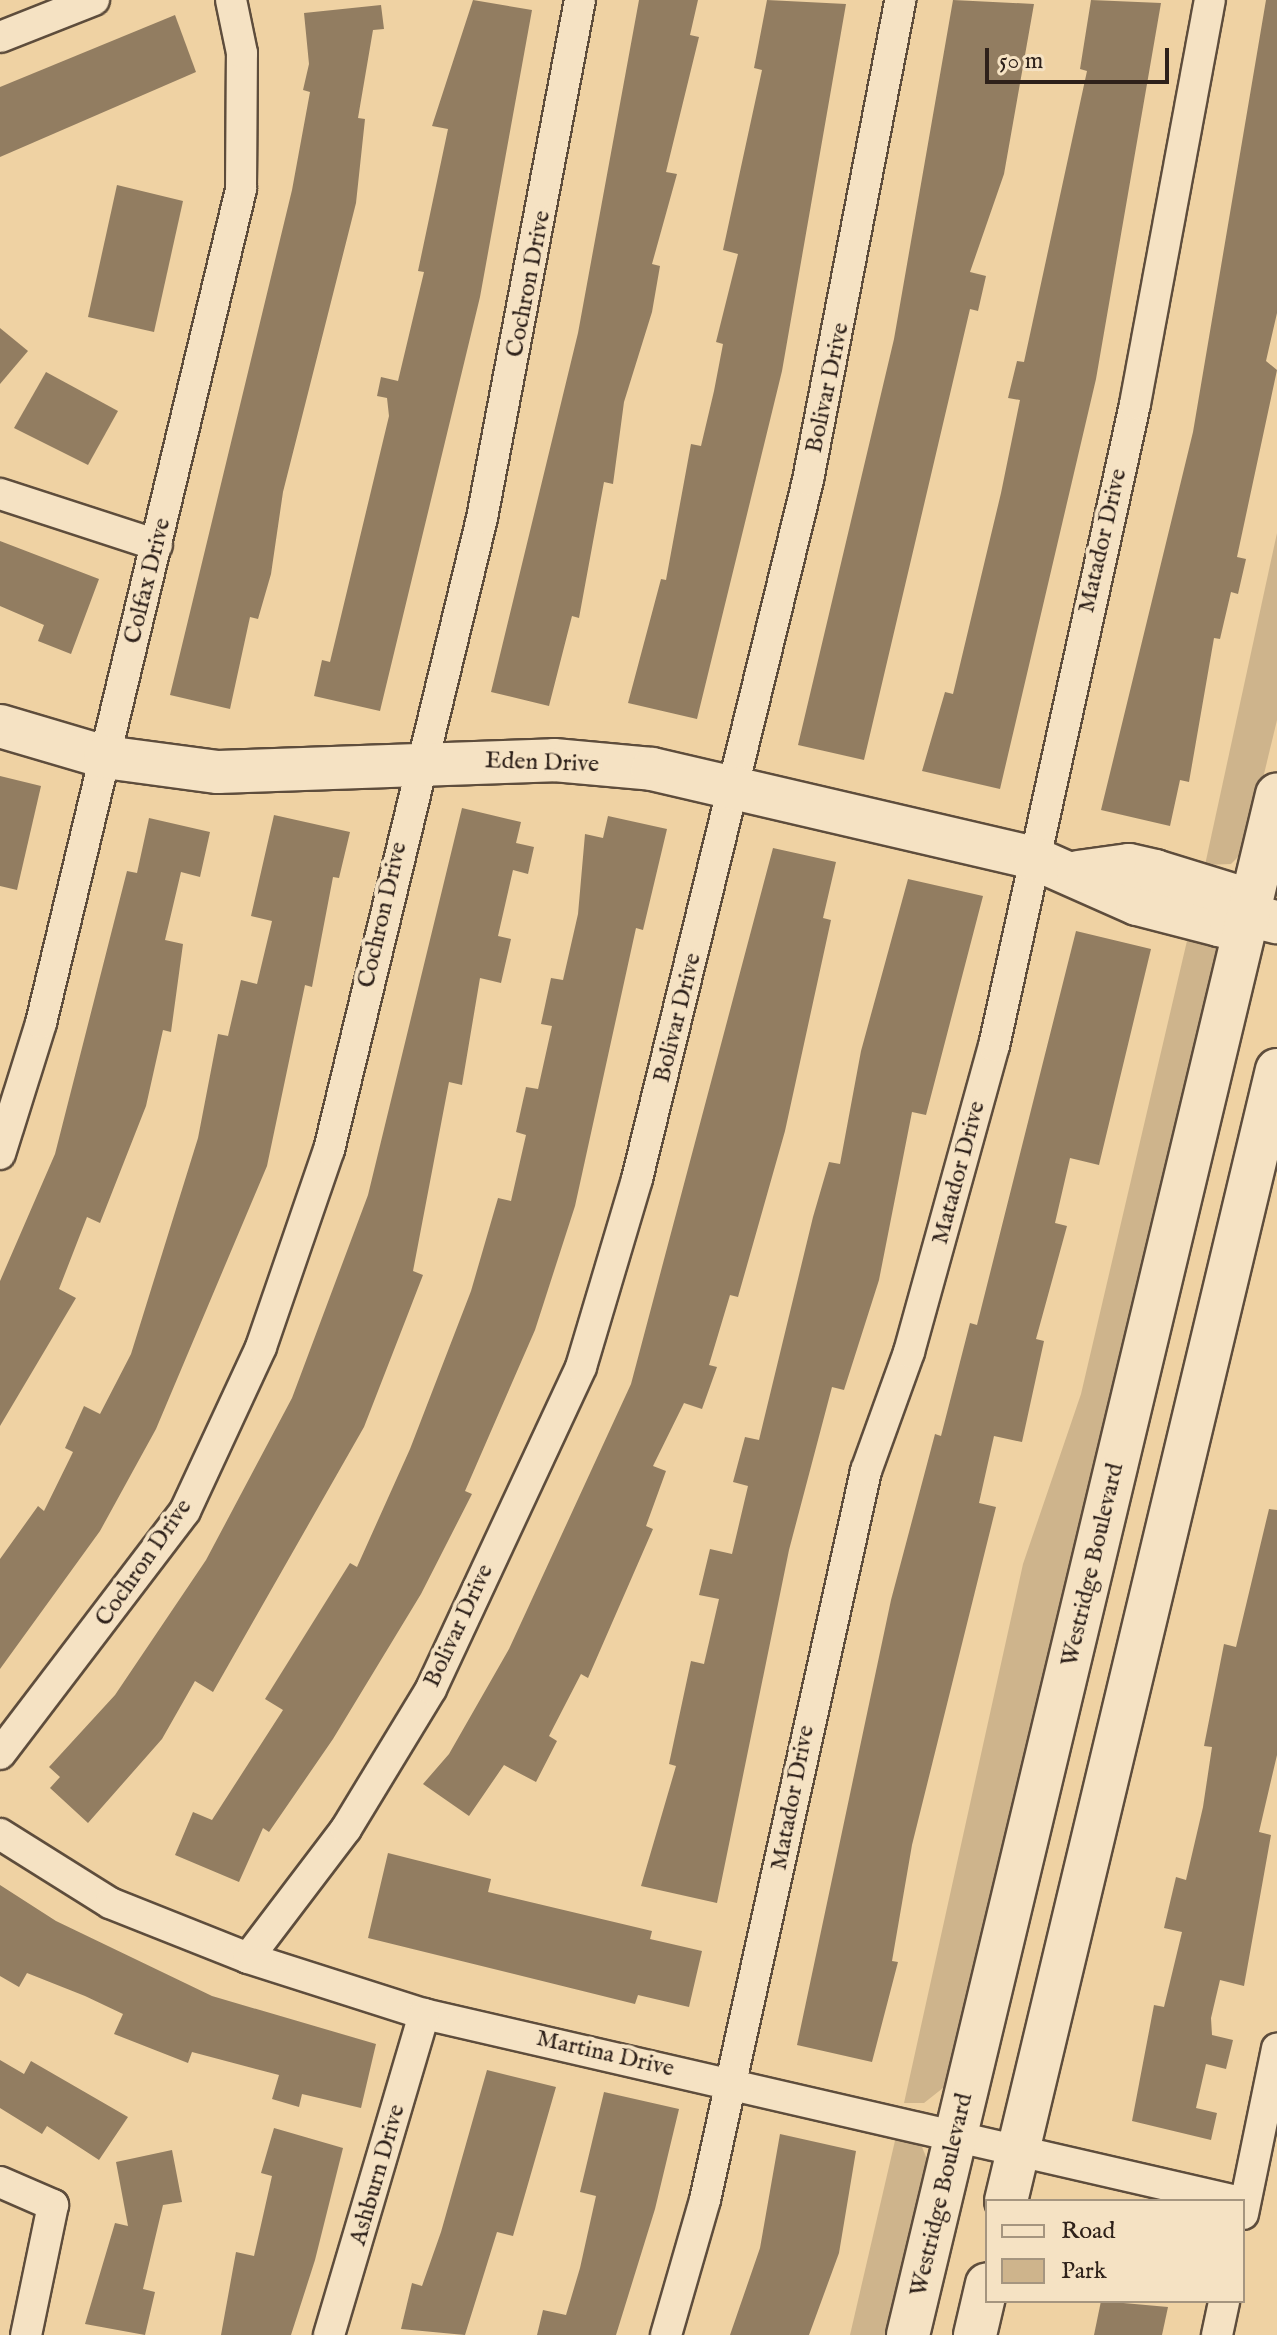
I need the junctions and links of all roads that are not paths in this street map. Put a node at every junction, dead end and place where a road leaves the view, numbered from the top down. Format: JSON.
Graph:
{"nodes":[{"id":1,"x":94,"y":0,"type":"edge"},
{"id":2,"x":231,"y":0,"type":"edge"},
{"id":3,"x":580,"y":0,"type":"edge"},
{"id":4,"x":900,"y":0,"type":"edge"},
{"id":5,"x":1210,"y":0,"type":"edge"},
{"id":6,"x":0,"y":37,"type":"edge"},
{"id":7,"x":0,"y":494,"type":"edge"},
{"id":8,"x":157,"y":545,"type":"junction"},
{"id":9,"x":0,"y":726,"type":"edge"},
{"id":10,"x":105,"y":757,"type":"junction"},
{"id":11,"x":419,"y":762,"type":"junction"},
{"id":12,"x":734,"y":788,"type":"junction"},
{"id":13,"x":1277,"y":795,"type":"edge"},
{"id":14,"x":1031,"y":857,"type":"junction"},
{"id":15,"x":1262,"y":919,"type":"edge"},
{"id":16,"x":1277,"y":1070,"type":"edge"},
{"id":17,"x":0,"y":1154,"type":"edge"},
{"id":18,"x":0,"y":1754,"type":"edge"},
{"id":19,"x":0,"y":1834,"type":"edge"},
{"id":20,"x":248,"y":1958,"type":"junction"},
{"id":21,"x":424,"y":2014,"type":"junction"},
{"id":22,"x":1277,"y":2048,"type":"edge"},
{"id":23,"x":732,"y":2085,"type":"junction"},
{"id":24,"x":956,"y":2136,"type":"junction"},
{"id":25,"x":1017,"y":2151,"type":"junction"},
{"id":26,"x":0,"y":2182,"type":"edge"},
{"id":27,"x":1006,"y":2199,"type":"edge"},
{"id":28,"x":1217,"y":2199,"type":"edge"},
{"id":29,"x":1243,"y":2199,"type":"edge"},
{"id":30,"x":985,"y":2292,"type":"edge"},
{"id":31,"x":1224,"y":2303,"type":"edge"},
{"id":32,"x":26,"y":2335,"type":"edge"},
{"id":33,"x":329,"y":2335,"type":"edge"},
{"id":34,"x":666,"y":2335,"type":"edge"},
{"id":35,"x":908,"y":2335,"type":"edge"},
{"id":36,"x":975,"y":2335,"type":"edge"},
{"id":37,"x":1217,"y":2335,"type":"edge"}],
"edges":[{"from":1,"to":6,"type":"street"},
{"from":2,"to":8,"type":"street","name":"Colfax Drive"},
{"from":3,"to":11,"type":"street","name":"Cochron Drive"},
{"from":4,"to":12,"type":"street","name":"Bolivar Drive"},
{"from":5,"to":14,"type":"street","name":"Matador Drive"},
{"from":7,"to":8,"type":"street"},
{"from":8,"to":10,"type":"street","name":"Colfax Drive"},
{"from":9,"to":10,"type":"main road","name":"Eden Drive"},
{"from":10,"to":11,"type":"main road","name":"Eden Drive"},
{"from":10,"to":17,"type":"street","name":"Colfax Drive"},
{"from":11,"to":12,"type":"main road","name":"Eden Drive"},
{"from":11,"to":18,"type":"street","name":"Cochron Drive"},
{"from":12,"to":14,"type":"main road","name":"Eden Drive"},
{"from":12,"to":20,"type":"street","name":"Bolivar Drive"},
{"from":13,"to":15,"type":"main road","name":"Westridge Boulevard"},
{"from":14,"to":15,"type":"main road","name":"Eden Drive"},
{"from":14,"to":23,"type":"street","name":"Matador Drive"},
{"from":15,"to":24,"type":"main road","name":"Westridge Boulevard"},
{"from":16,"to":25,"type":"main road"},
{"from":19,"to":20,"type":"street","name":"Martina Drive"},
{"from":20,"to":21,"type":"street","name":"Martina Drive"},
{"from":21,"to":23,"type":"street","name":"Martina Drive"},
{"from":21,"to":33,"type":"street","name":"Ashburn Drive"},
{"from":22,"to":29,"type":"street"},
{"from":23,"to":24,"type":"street","name":"Martina Drive"},
{"from":23,"to":34,"type":"street","name":"Matador Drive"},
{"from":24,"to":25,"type":"street","name":"Martina Drive"},
{"from":24,"to":35,"type":"main road","name":"Westridge Boulevard"},
{"from":25,"to":27,"type":"main road"},
{"from":25,"to":28,"type":"street","name":"Martina Drive"},
{"from":26,"to":32,"type":"street"},
{"from":30,"to":36,"type":"main road"},
{"from":31,"to":37,"type":"street"}]}
